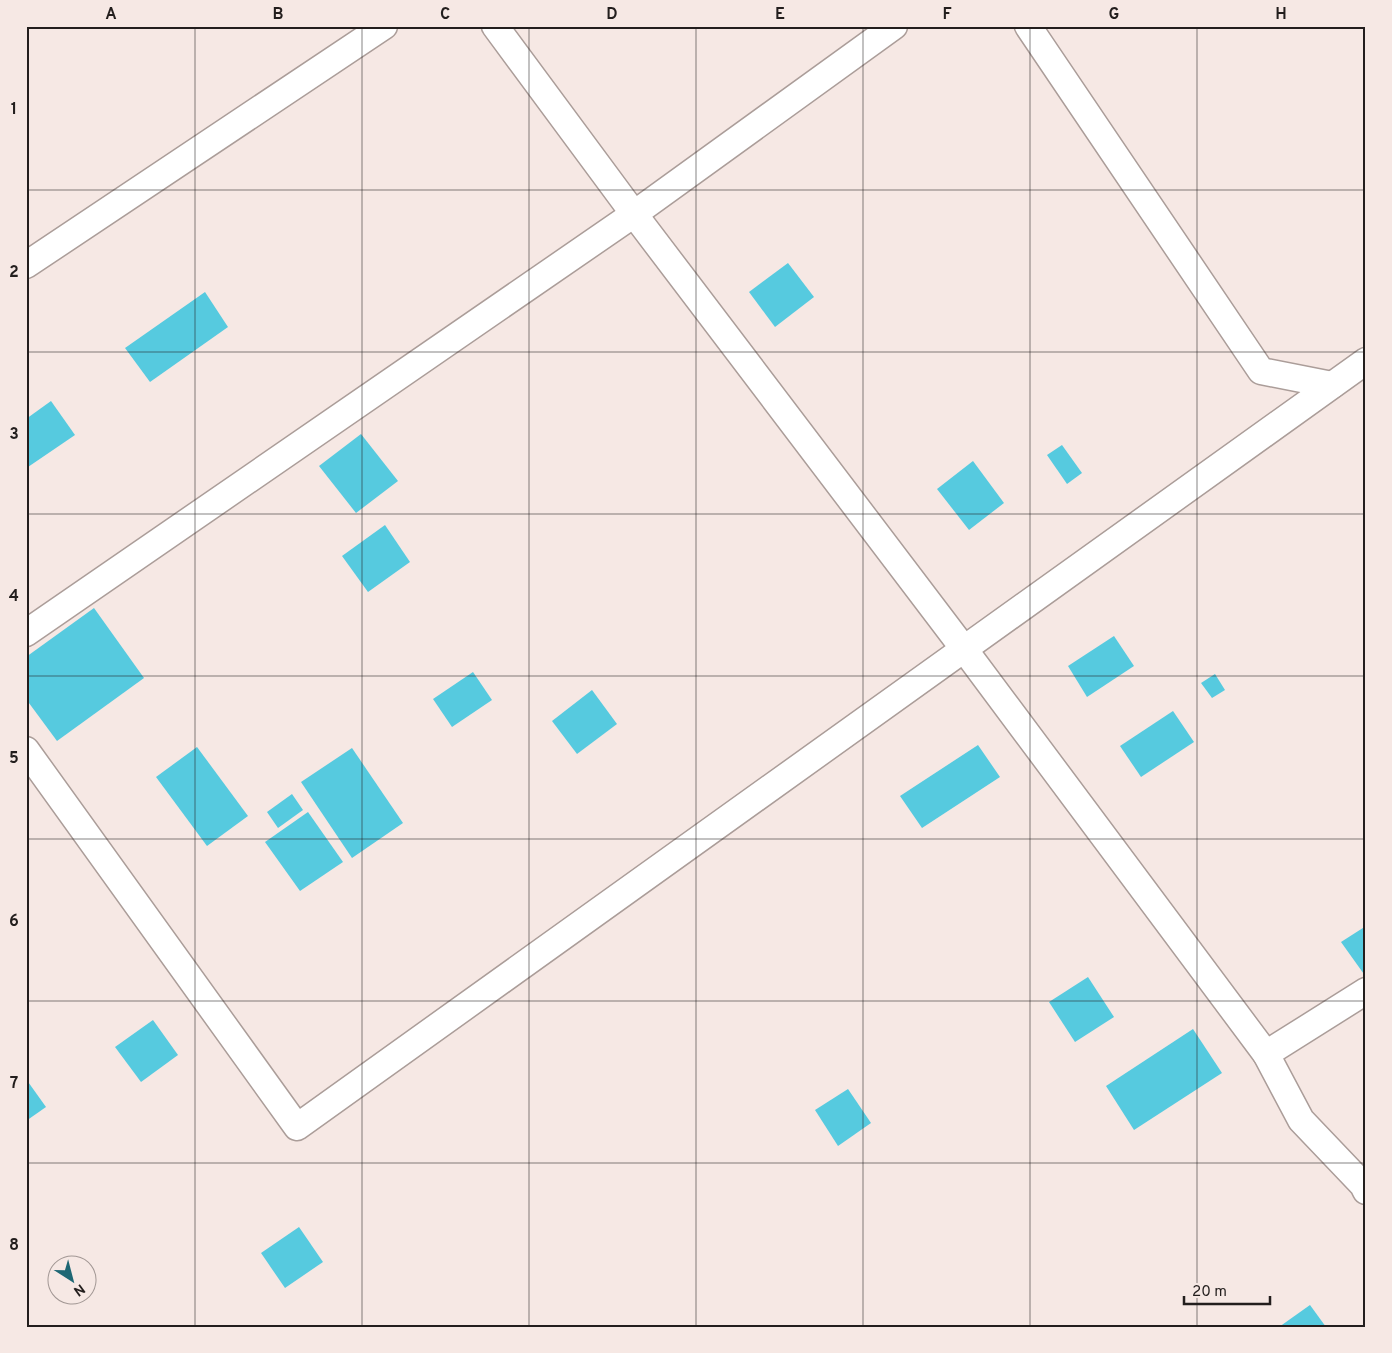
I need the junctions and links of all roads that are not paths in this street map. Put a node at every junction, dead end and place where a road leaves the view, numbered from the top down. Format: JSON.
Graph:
{"nodes":[{"id":1,"x":384,"y":26,"type":"edge"},
{"id":2,"x":496,"y":26,"type":"edge"},
{"id":3,"x":894,"y":26,"type":"edge"},
{"id":4,"x":1028,"y":26,"type":"edge"},
{"id":5,"x":634,"y":214,"type":"junction"},
{"id":6,"x":26,"y":265,"type":"edge"},
{"id":7,"x":1366,"y":361,"type":"edge"},
{"id":8,"x":1332,"y":386,"type":"junction"},
{"id":9,"x":26,"y":633,"type":"edge"},
{"id":10,"x":964,"y":649,"type":"junction"},
{"id":11,"x":26,"y":750,"type":"edge"},
{"id":12,"x":1366,"y":991,"type":"edge"},
{"id":13,"x":1266,"y":1054,"type":"junction"},
{"id":14,"x":1366,"y":1190,"type":"edge"}],
"edges":[{"from":1,"to":6,"type":"street"},
{"from":2,"to":5,"type":"street"},
{"from":3,"to":5,"type":"street"},
{"from":4,"to":8,"type":"street"},
{"from":5,"to":9,"type":"street"},
{"from":5,"to":10,"type":"street"},
{"from":7,"to":8,"type":"street"},
{"from":8,"to":10,"type":"street"},
{"from":10,"to":11,"type":"street"},
{"from":10,"to":13,"type":"street"},
{"from":12,"to":13,"type":"street"},
{"from":13,"to":14,"type":"street"}]}
